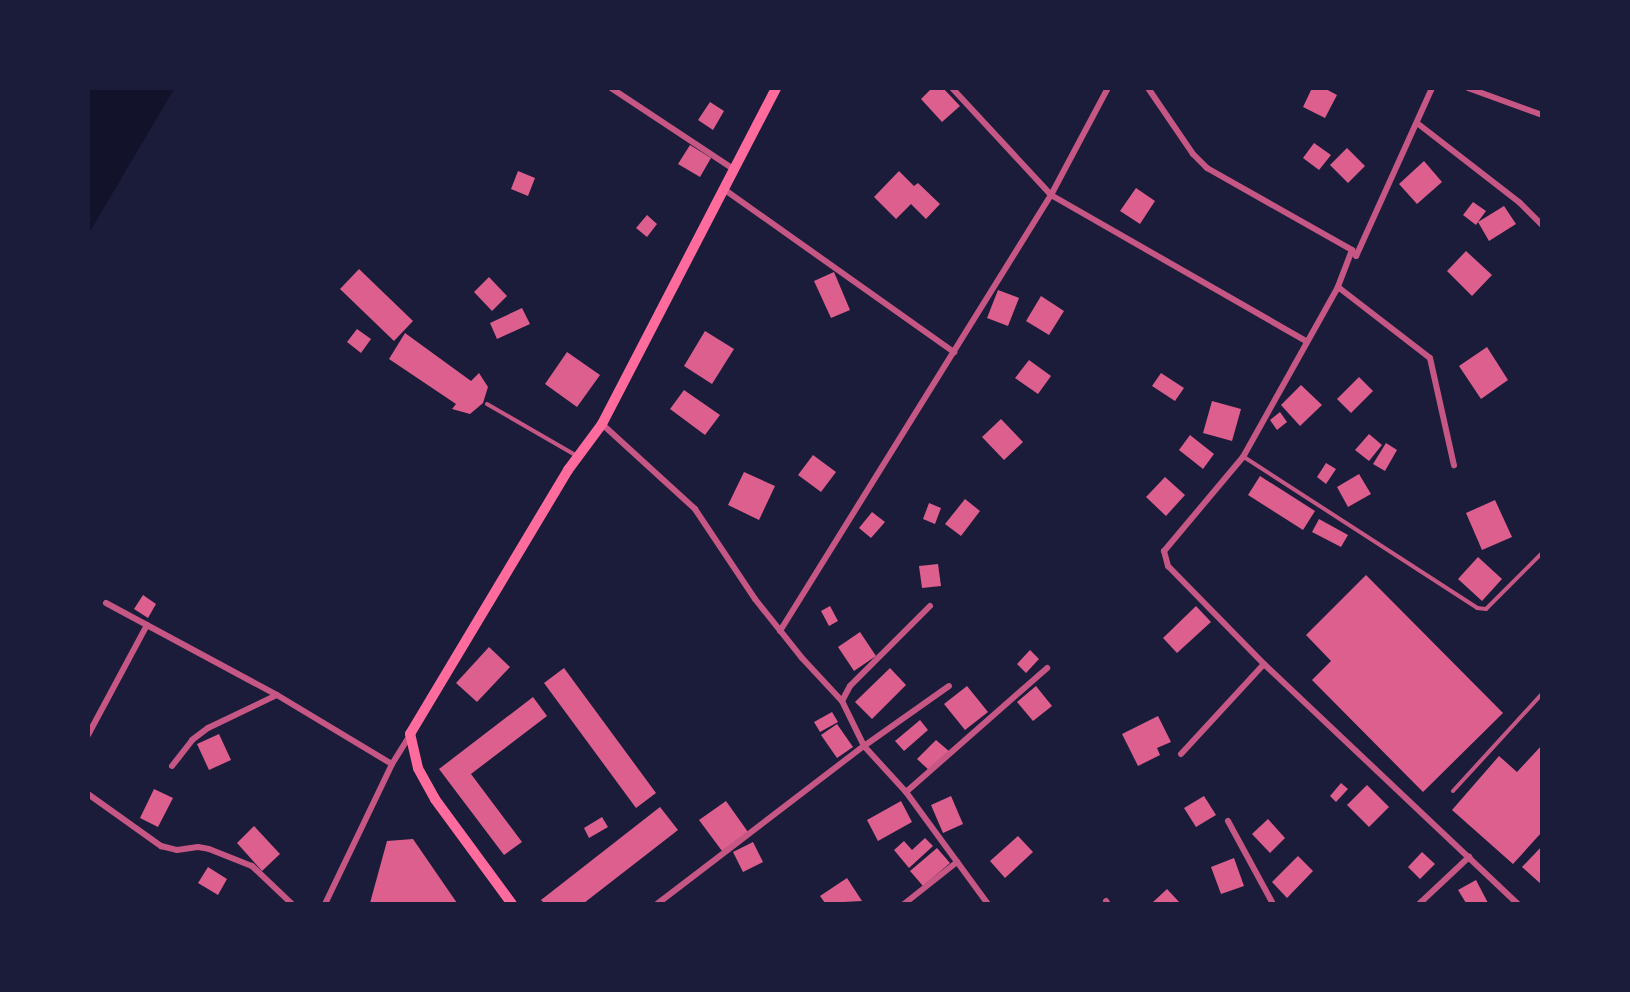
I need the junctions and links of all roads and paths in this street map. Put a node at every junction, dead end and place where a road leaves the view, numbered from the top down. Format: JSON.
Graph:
{"nodes":[{"id":1,"x":611,"y":88,"type":"edge"},
{"id":2,"x":776,"y":88,"type":"edge"},
{"id":3,"x":952,"y":88,"type":"edge"},
{"id":4,"x":1108,"y":88,"type":"edge"},
{"id":5,"x":1148,"y":88,"type":"edge"},
{"id":6,"x":1432,"y":88,"type":"edge"},
{"id":7,"x":1468,"y":88,"type":"edge"},
{"id":8,"x":1542,"y":115,"type":"edge"},
{"id":9,"x":1417,"y":123,"type":"junction"},
{"id":10,"x":735,"y":170,"type":"junction"},
{"id":11,"x":725,"y":190,"type":"junction"},
{"id":12,"x":1051,"y":195,"type":"junction"},
{"id":13,"x":1542,"y":225,"type":"edge"},
{"id":14,"x":1352,"y":250,"type":"junction"},
{"id":15,"x":1338,"y":287,"type":"junction"},
{"id":16,"x":1306,"y":341,"type":"junction"},
{"id":17,"x":954,"y":352,"type":"junction"},
{"id":18,"x":487,"y":404,"type":"dead end"},
{"id":19,"x":602,"y":424,"type":"junction"},
{"id":20,"x":578,"y":457,"type":"junction"},
{"id":21,"x":1243,"y":457,"type":"junction"},
{"id":22,"x":1454,"y":465,"type":"dead end"},
{"id":23,"x":1542,"y":553,"type":"edge"},
{"id":24,"x":106,"y":603,"type":"dead end"},
{"id":25,"x":930,"y":606,"type":"dead end"},
{"id":26,"x":147,"y":625,"type":"junction"},
{"id":27,"x":780,"y":631,"type":"junction"},
{"id":28,"x":1264,"y":664,"type":"junction"},
{"id":29,"x":1047,"y":668,"type":"dead end"},
{"id":30,"x":949,"y":686,"type":"dead end"},
{"id":31,"x":1542,"y":694,"type":"edge"},
{"id":32,"x":277,"y":695,"type":"junction"},
{"id":33,"x":842,"y":701,"type":"junction"},
{"id":34,"x":411,"y":734,"type":"junction"},
{"id":35,"x":88,"y":735,"type":"edge"},
{"id":36,"x":864,"y":746,"type":"junction"},
{"id":37,"x":1181,"y":754,"type":"dead end"},
{"id":38,"x":392,"y":764,"type":"junction"},
{"id":39,"x":172,"y":766,"type":"dead end"},
{"id":40,"x":1453,"y":791,"type":"dead end"},
{"id":41,"x":906,"y":792,"type":"junction"},
{"id":42,"x":88,"y":794,"type":"edge"},
{"id":43,"x":1228,"y":821,"type":"dead end"},
{"id":44,"x":1469,"y":858,"type":"junction"},
{"id":45,"x":957,"y":862,"type":"junction"},
{"id":46,"x":292,"y":903,"type":"edge"},
{"id":47,"x":325,"y":903,"type":"edge"},
{"id":48,"x":512,"y":903,"type":"edge"},
{"id":49,"x":657,"y":903,"type":"edge"},
{"id":50,"x":904,"y":903,"type":"edge"},
{"id":51,"x":988,"y":903,"type":"edge"},
{"id":52,"x":1273,"y":903,"type":"edge"},
{"id":53,"x":1419,"y":903,"type":"edge"},
{"id":54,"x":1518,"y":903,"type":"edge"}],
"edges":[{"from":1,"to":10,"type":"street"},
{"from":2,"to":10,"type":"main road"},
{"from":3,"to":12,"type":"street"},
{"from":4,"to":12,"type":"street"},
{"from":5,"to":14,"type":"street"},
{"from":6,"to":9,"type":"street"},
{"from":7,"to":8,"type":"street"},
{"from":9,"to":13,"type":"street"},
{"from":9,"to":14,"type":"street"},
{"from":10,"to":11,"type":"main road"},
{"from":11,"to":17,"type":"street"},
{"from":11,"to":19,"type":"main road"},
{"from":12,"to":16,"type":"street"},
{"from":12,"to":17,"type":"street"},
{"from":14,"to":15,"type":"street"},
{"from":15,"to":16,"type":"street"},
{"from":15,"to":22,"type":"street"},
{"from":16,"to":21,"type":"street"},
{"from":17,"to":27,"type":"street"},
{"from":18,"to":20,"type":"lane"},
{"from":19,"to":20,"type":"main road"},
{"from":19,"to":27,"type":"street"},
{"from":20,"to":34,"type":"main road"},
{"from":21,"to":23,"type":"lane"},
{"from":21,"to":28,"type":"street"},
{"from":24,"to":26,"type":"street"},
{"from":25,"to":33,"type":"street"},
{"from":26,"to":32,"type":"street"},
{"from":26,"to":35,"type":"street"},
{"from":27,"to":33,"type":"street"},
{"from":28,"to":37,"type":"street"},
{"from":28,"to":44,"type":"street"},
{"from":29,"to":41,"type":"street"},
{"from":30,"to":36,"type":"street"},
{"from":31,"to":40,"type":"lane"},
{"from":32,"to":38,"type":"street"},
{"from":32,"to":39,"type":"street"},
{"from":33,"to":36,"type":"street"},
{"from":34,"to":38,"type":"street"},
{"from":34,"to":48,"type":"main road"},
{"from":36,"to":41,"type":"street"},
{"from":36,"to":49,"type":"street"},
{"from":38,"to":47,"type":"street"},
{"from":41,"to":45,"type":"street"},
{"from":42,"to":46,"type":"street"},
{"from":43,"to":52,"type":"street"},
{"from":44,"to":53,"type":"street"},
{"from":44,"to":54,"type":"street"},
{"from":45,"to":50,"type":"street"},
{"from":45,"to":51,"type":"street"}]}
